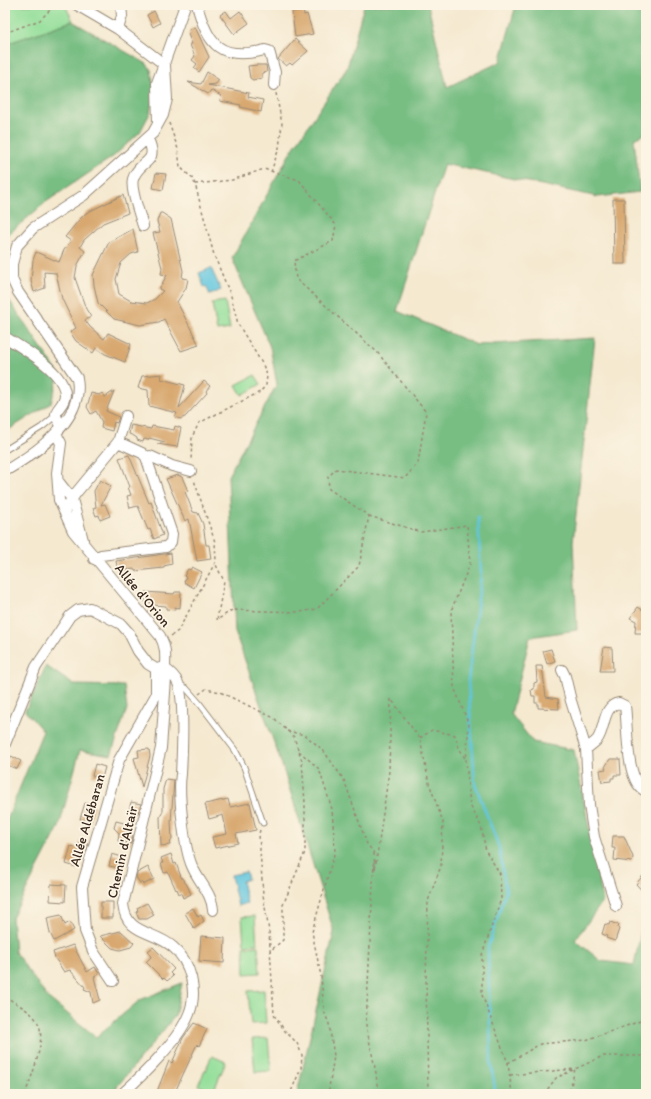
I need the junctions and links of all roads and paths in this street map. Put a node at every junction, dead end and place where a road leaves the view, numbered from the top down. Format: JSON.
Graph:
{"nodes":[{"id":1,"x":77,"y":5,"type":"edge"},
{"id":2,"x":120,"y":5,"type":"edge"},
{"id":3,"x":185,"y":5,"type":"edge"},
{"id":4,"x":50,"y":10,"type":"dead end"},
{"id":5,"x":198,"y":10,"type":"edge"},
{"id":6,"x":182,"y":17,"type":"junction"},
{"id":7,"x":118,"y":29,"type":"junction"},
{"id":8,"x":5,"y":33,"type":"edge"},
{"id":9,"x":165,"y":65,"type":"junction"},
{"id":10,"x":274,"y":84,"type":"joint"},
{"id":11,"x":161,"y":119,"type":"junction"},
{"id":12,"x":148,"y":139,"type":"junction"},
{"id":13,"x":271,"y":172,"type":"junction"},
{"id":14,"x":195,"y":184,"type":"junction"},
{"id":15,"x":143,"y":226,"type":"dead end"},
{"id":16,"x":5,"y":337,"type":"edge"},
{"id":17,"x":55,"y":416,"type":"junction"},
{"id":18,"x":126,"y":416,"type":"dead end"},
{"id":19,"x":59,"y":430,"type":"junction"},
{"id":20,"x":118,"y":442,"type":"junction"},
{"id":21,"x":5,"y":450,"type":"edge"},
{"id":22,"x":146,"y":457,"type":"junction"},
{"id":23,"x":191,"y":470,"type":"junction"},
{"id":24,"x":5,"y":471,"type":"edge"},
{"id":25,"x":58,"y":481,"type":"junction"},
{"id":26,"x":72,"y":499,"type":"junction"},
{"id":27,"x":64,"y":511,"type":"junction"},
{"id":28,"x":369,"y":516,"type":"junction"},
{"id":29,"x":84,"y":546,"type":"junction"},
{"id":30,"x":94,"y":559,"type":"junction"},
{"id":31,"x":215,"y":563,"type":"junction"},
{"id":32,"x":164,"y":643,"type":"junction"},
{"id":33,"x":160,"y":668,"type":"junction"},
{"id":34,"x":562,"y":670,"type":"dead end"},
{"id":35,"x":179,"y":684,"type":"junction"},
{"id":36,"x":195,"y":698,"type":"junction"},
{"id":37,"x":151,"y":704,"type":"junction"},
{"id":38,"x":162,"y":710,"type":"junction"},
{"id":39,"x":287,"y":731,"type":"junction"},
{"id":40,"x":420,"y":738,"type":"junction"},
{"id":41,"x":5,"y":744,"type":"edge"},
{"id":42,"x":586,"y":749,"type":"junction"},
{"id":43,"x":298,"y":751,"type":"junction"},
{"id":44,"x":466,"y":760,"type":"junction"},
{"id":45,"x":646,"y":791,"type":"edge"},
{"id":46,"x":263,"y":823,"type":"joint"},
{"id":47,"x":374,"y":853,"type":"junction"},
{"id":48,"x":616,"y":906,"type":"dead end"},
{"id":49,"x":213,"y":910,"type":"dead end"},
{"id":50,"x":270,"y":951,"type":"junction"},
{"id":51,"x":113,"y":981,"type":"dead end"},
{"id":52,"x":5,"y":996,"type":"edge"},
{"id":53,"x":646,"y":1019,"type":"edge"},
{"id":54,"x":646,"y":1058,"type":"edge"},
{"id":55,"x":508,"y":1063,"type":"junction"},
{"id":56,"x":575,"y":1069,"type":"junction"},
{"id":57,"x":510,"y":1075,"type":"junction"},
{"id":58,"x":25,"y":1094,"type":"edge"},
{"id":59,"x":122,"y":1094,"type":"edge"},
{"id":60,"x":290,"y":1094,"type":"edge"},
{"id":61,"x":328,"y":1094,"type":"edge"},
{"id":62,"x":378,"y":1094,"type":"edge"},
{"id":63,"x":428,"y":1094,"type":"edge"},
{"id":64,"x":512,"y":1094,"type":"edge"},
{"id":65,"x":544,"y":1094,"type":"edge"},
{"id":66,"x":576,"y":1094,"type":"edge"}],
"edges":[{"from":1,"to":7,"type":"street"},
{"from":2,"to":7,"type":"street"},
{"from":3,"to":6,"type":"street"},
{"from":4,"to":8,"type":"path"},
{"from":5,"to":6,"type":"street"},
{"from":5,"to":10,"type":"street"},
{"from":6,"to":9,"type":"street"},
{"from":7,"to":9,"type":"street"},
{"from":9,"to":11,"type":"street"},
{"from":10,"to":13,"type":"path"},
{"from":11,"to":12,"type":"street"},
{"from":11,"to":14,"type":"path"},
{"from":12,"to":15,"type":"street"},
{"from":12,"to":19,"type":"street"},
{"from":13,"to":14,"type":"path"},
{"from":13,"to":28,"type":"path"},
{"from":14,"to":23,"type":"path"},
{"from":16,"to":17,"type":"street"},
{"from":17,"to":19,"type":"street"},
{"from":17,"to":21,"type":"lane"},
{"from":18,"to":20,"type":"street"},
{"from":19,"to":24,"type":"street"},
{"from":19,"to":25,"type":"street","name":"Allée d'Orion"},
{"from":20,"to":22,"type":"street"},
{"from":20,"to":26,"type":"street"},
{"from":22,"to":23,"type":"street"},
{"from":22,"to":30,"type":"street"},
{"from":23,"to":31,"type":"path"},
{"from":25,"to":26,"type":"street","name":"Allée d'Orion"},
{"from":25,"to":27,"type":"street","name":"Allée d'Orion"},
{"from":26,"to":27,"type":"street"},
{"from":26,"to":29,"type":"street","name":"Allée d'Orion"},
{"from":27,"to":29,"type":"street","name":"Allée d'Orion"},
{"from":28,"to":31,"type":"path"},
{"from":28,"to":44,"type":"path"},
{"from":29,"to":30,"type":"street","name":"Allée d'Orion"},
{"from":30,"to":32,"type":"street","name":"Allée d'Orion"},
{"from":31,"to":32,"type":"path"},
{"from":32,"to":33,"type":"street","name":"Allée d'Orion"},
{"from":33,"to":35,"type":"street"},
{"from":33,"to":37,"type":"street","name":"Allée Aldébaran"},
{"from":33,"to":38,"type":"street","name":"Chemin d'Altaïr"},
{"from":33,"to":41,"type":"street"},
{"from":34,"to":42,"type":"street"},
{"from":35,"to":36,"type":"lane"},
{"from":35,"to":49,"type":"street"},
{"from":36,"to":39,"type":"path"},
{"from":36,"to":46,"type":"lane"},
{"from":37,"to":38,"type":"street"},
{"from":37,"to":51,"type":"street","name":"Allée Aldébaran"},
{"from":38,"to":59,"type":"street","name":"Chemin d'Altaïr"},
{"from":39,"to":43,"type":"path"},
{"from":39,"to":47,"type":"path"},
{"from":40,"to":44,"type":"path"},
{"from":40,"to":47,"type":"path"},
{"from":40,"to":63,"type":"path"},
{"from":42,"to":45,"type":"street"},
{"from":42,"to":48,"type":"street"},
{"from":43,"to":50,"type":"path"},
{"from":43,"to":61,"type":"path"},
{"from":44,"to":55,"type":"path"},
{"from":46,"to":50,"type":"path"},
{"from":47,"to":62,"type":"path"},
{"from":50,"to":60,"type":"path"},
{"from":52,"to":58,"type":"path"},
{"from":53,"to":55,"type":"path"},
{"from":54,"to":56,"type":"path"},
{"from":55,"to":57,"type":"path"},
{"from":56,"to":57,"type":"path"},
{"from":56,"to":65,"type":"path"},
{"from":56,"to":66,"type":"path"},
{"from":57,"to":64,"type":"path"}]}
